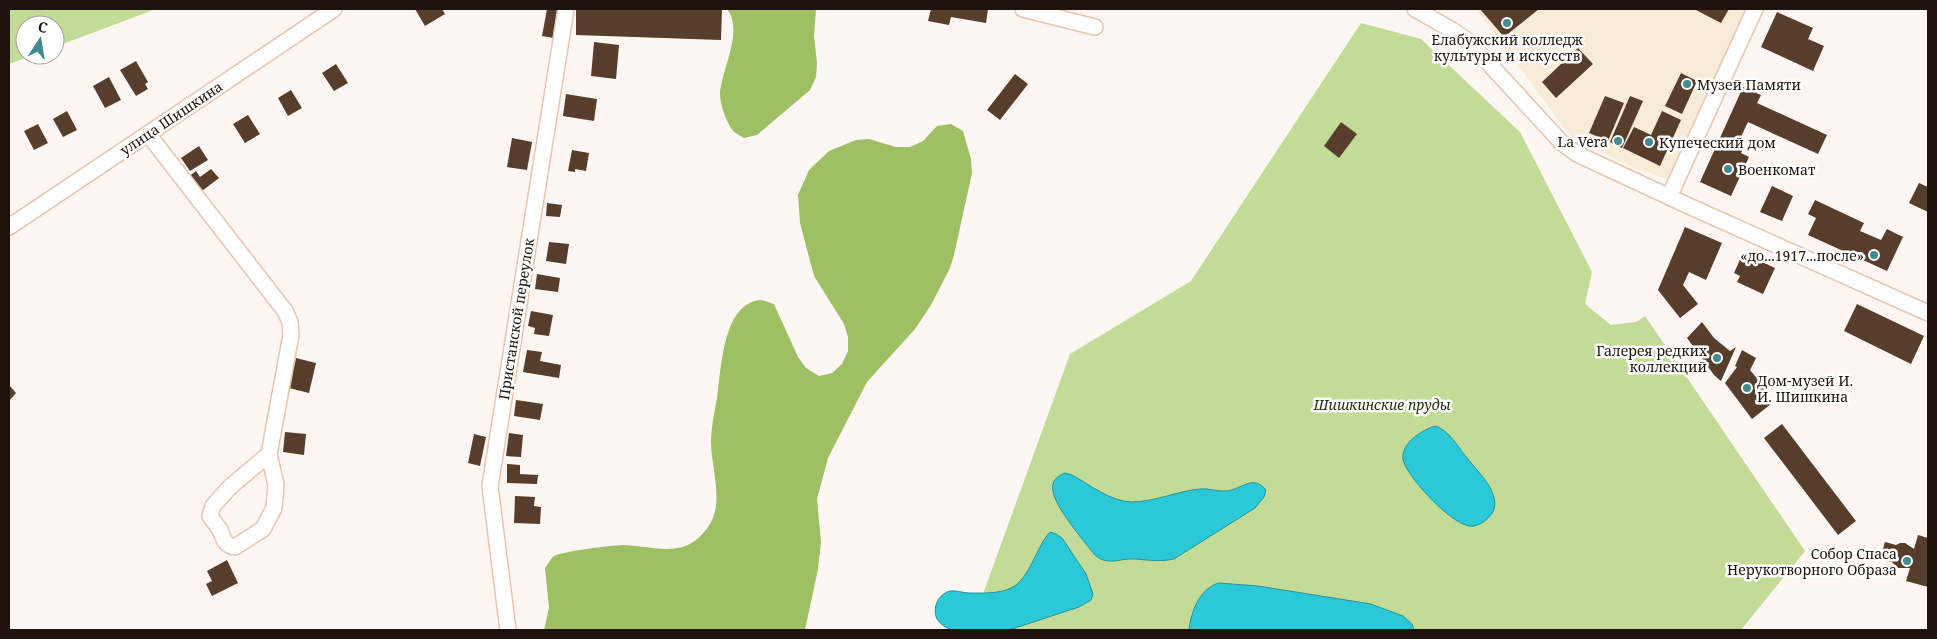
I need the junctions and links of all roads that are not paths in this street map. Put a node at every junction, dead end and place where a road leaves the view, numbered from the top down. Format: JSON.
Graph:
{"nodes":[{"id":1,"x":334,"y":9,"type":"edge"},
{"id":2,"x":566,"y":9,"type":"edge"},
{"id":3,"x":1023,"y":9,"type":"edge"},
{"id":4,"x":1416,"y":9,"type":"edge"},
{"id":5,"x":1755,"y":9,"type":"edge"},
{"id":6,"x":1095,"y":27,"type":"dead end"},
{"id":7,"x":148,"y":134,"type":"junction"},
{"id":8,"x":1670,"y":197,"type":"junction"},
{"id":9,"x":9,"y":227,"type":"edge"},
{"id":10,"x":1928,"y":313,"type":"edge"},
{"id":11,"x":269,"y":454,"type":"junction"},
{"id":12,"x":508,"y":630,"type":"edge"}],
"edges":[{"from":1,"to":7,"type":"street","name":"улица Шишкина"},
{"from":2,"to":12,"type":"street","name":"Пристанской переулок"},
{"from":3,"to":6,"type":"street"},
{"from":4,"to":8,"type":"street"},
{"from":5,"to":8,"type":"street"},
{"from":7,"to":9,"type":"street","name":"улица Шишкина"},
{"from":7,"to":11,"type":"street"},
{"from":8,"to":10,"type":"street"},
{"from":11,"to":11,"type":"street"}]}
